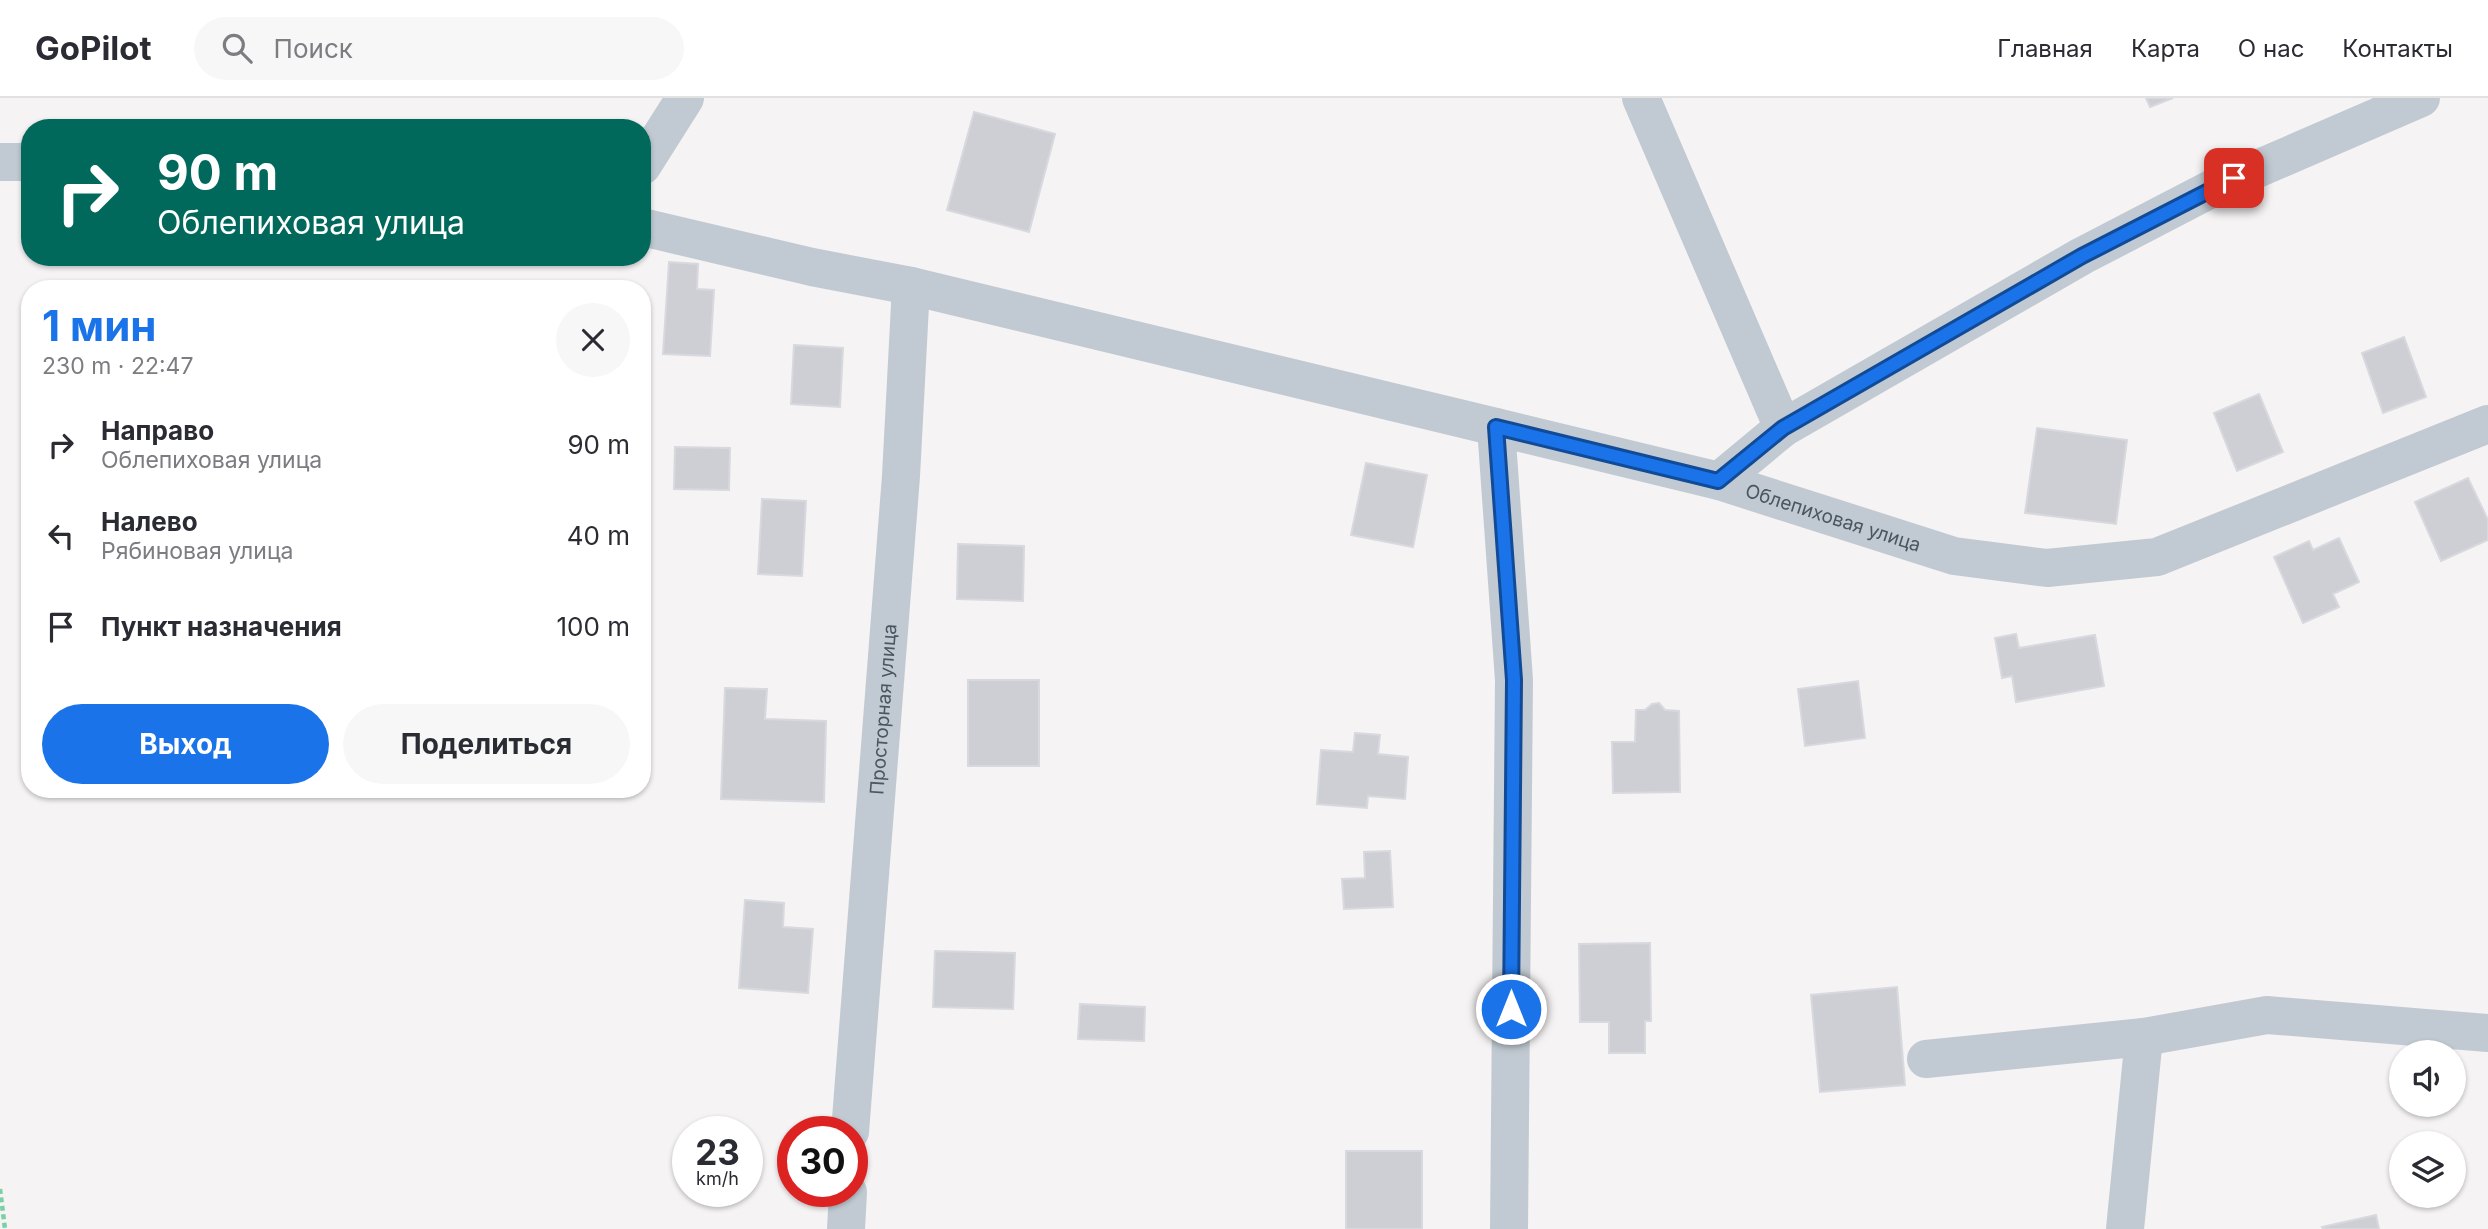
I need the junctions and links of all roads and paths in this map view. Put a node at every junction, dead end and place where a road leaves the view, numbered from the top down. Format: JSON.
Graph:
{"nodes":[{"id":1,"x":685,"y":98,"type":"edge"},
{"id":2,"x":1642,"y":98,"type":"edge"},
{"id":3,"x":2421,"y":98,"type":"edge"},
{"id":4,"x":651,"y":152,"type":"edge"},
{"id":5,"x":0,"y":162,"type":"edge"},
{"id":6,"x":21,"y":162,"type":"edge"},
{"id":7,"x":651,"y":229,"type":"edge"},
{"id":8,"x":911,"y":286,"type":"junction"},
{"id":9,"x":2488,"y":424,"type":"edge"},
{"id":10,"x":1496,"y":427,"type":"junction"},
{"id":11,"x":1783,"y":428,"type":"junction"},
{"id":12,"x":1718,"y":481,"type":"junction"},
{"id":13,"x":2488,"y":1033,"type":"edge"},
{"id":14,"x":2144,"y":1037,"type":"junction"},
{"id":15,"x":1926,"y":1059,"type":"dead end"},
{"id":16,"x":851,"y":1116,"type":"edge"},
{"id":17,"x":0,"y":1189,"type":"edge"},
{"id":18,"x":847,"y":1207,"type":"edge"},
{"id":19,"x":5,"y":1229,"type":"edge"},
{"id":20,"x":846,"y":1229,"type":"edge"},
{"id":21,"x":1509,"y":1229,"type":"edge"},
{"id":22,"x":2125,"y":1229,"type":"edge"}],
"edges":[{"from":1,"to":4,"type":"street"},
{"from":2,"to":11,"type":"street"},
{"from":3,"to":11,"type":"street"},
{"from":5,"to":6,"type":"street"},
{"from":7,"to":8,"type":"street","name":"Облепиховая улица"},
{"from":8,"to":10,"type":"street","name":"Облепиховая улица"},
{"from":8,"to":16,"type":"street","name":"Просторная улица"},
{"from":9,"to":12,"type":"street","name":"Облепиховая улица"},
{"from":10,"to":12,"type":"street","name":"Облепиховая улица"},
{"from":10,"to":21,"type":"street"},
{"from":11,"to":12,"type":"street"},
{"from":13,"to":14,"type":"street"},
{"from":14,"to":15,"type":"street"},
{"from":14,"to":22,"type":"street"},
{"from":17,"to":19,"type":"path"},
{"from":18,"to":20,"type":"street"}]}
